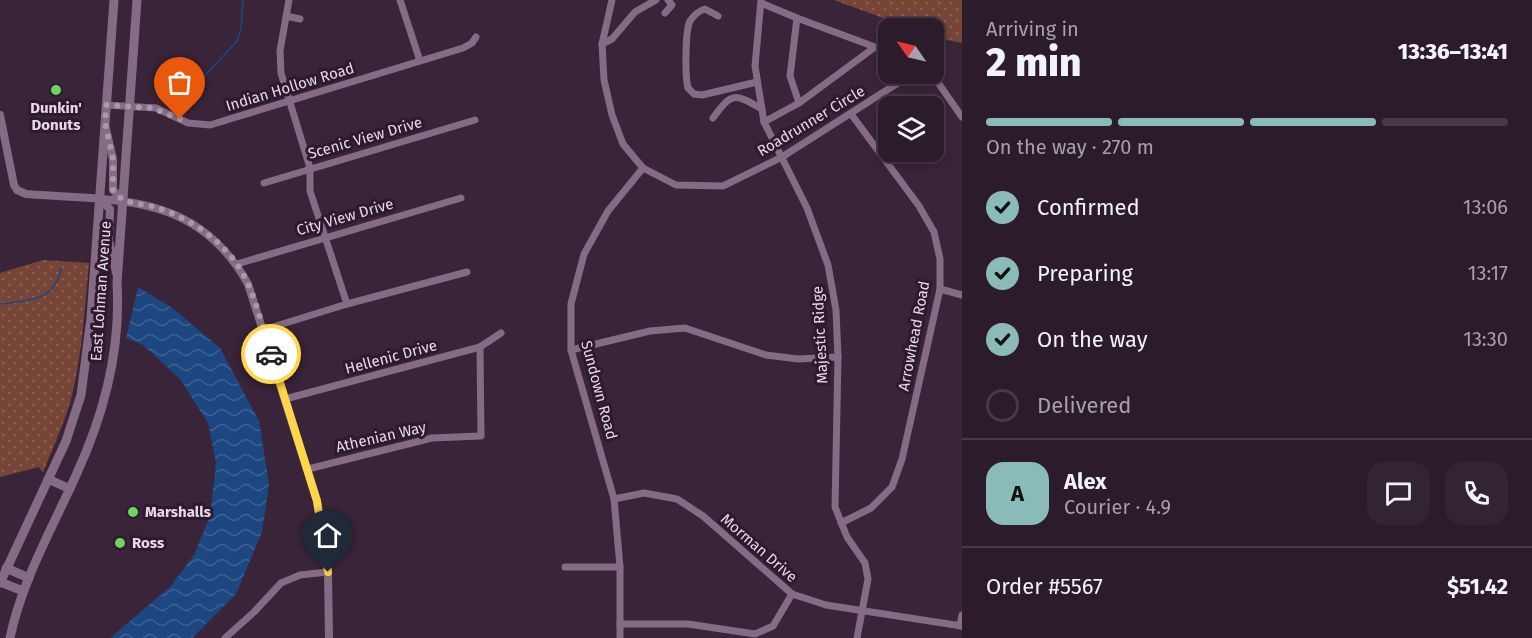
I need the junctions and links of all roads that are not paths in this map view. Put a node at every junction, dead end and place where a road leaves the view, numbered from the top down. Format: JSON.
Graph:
{"nodes":[{"id":1,"x":114,"y":0,"type":"edge"},
{"id":2,"x":137,"y":0,"type":"edge"},
{"id":3,"x":289,"y":0,"type":"edge"},
{"id":4,"x":400,"y":0,"type":"edge"},
{"id":5,"x":612,"y":0,"type":"edge"},
{"id":6,"x":656,"y":0,"type":"edge"},
{"id":7,"x":668,"y":0,"type":"edge"},
{"id":8,"x":761,"y":2,"type":"edge"},
{"id":9,"x":665,"y":13,"type":"dead end"},
{"id":10,"x":286,"y":16,"type":"junction"},
{"id":11,"x":718,"y":16,"type":"dead end"},
{"id":12,"x":797,"y":18,"type":"junction"},
{"id":13,"x":300,"y":19,"type":"dead end"},
{"id":14,"x":476,"y":37,"type":"dead end"},
{"id":15,"x":602,"y":44,"type":"junction"},
{"id":16,"x":420,"y":61,"type":"junction"},
{"id":17,"x":757,"y":82,"type":"junction"},
{"id":18,"x":897,"y":84,"type":"edge"},
{"id":19,"x":940,"y":84,"type":"edge"},
{"id":20,"x":290,"y":101,"type":"junction"},
{"id":21,"x":799,"y":103,"type":"junction"},
{"id":22,"x":106,"y":105,"type":"junction"},
{"id":23,"x":130,"y":105,"type":"junction"},
{"id":24,"x":959,"y":107,"type":"edge"},
{"id":25,"x":762,"y":109,"type":"junction"},
{"id":26,"x":851,"y":114,"type":"junction"},
{"id":27,"x":0,"y":115,"type":"edge"},
{"id":28,"x":962,"y":117,"type":"edge"},
{"id":29,"x":713,"y":118,"type":"dead end"},
{"id":30,"x":475,"y":120,"type":"dead end"},
{"id":31,"x":764,"y":122,"type":"junction"},
{"id":32,"x":105,"y":123,"type":"junction"},
{"id":33,"x":782,"y":158,"type":"junction"},
{"id":34,"x":310,"y":168,"type":"junction"},
{"id":35,"x":643,"y":168,"type":"junction"},
{"id":36,"x":264,"y":183,"type":"dead end"},
{"id":37,"x":461,"y":198,"type":"dead end"},
{"id":38,"x":99,"y":200,"type":"junction"},
{"id":39,"x":123,"y":201,"type":"junction"},
{"id":40,"x":324,"y":237,"type":"junction"},
{"id":41,"x":237,"y":264,"type":"junction"},
{"id":42,"x":467,"y":272,"type":"dead end"},
{"id":43,"x":117,"y":282,"type":"junction"},
{"id":44,"x":940,"y":290,"type":"junction"},
{"id":45,"x":962,"y":295,"type":"edge"},
{"id":46,"x":347,"y":304,"type":"junction"},
{"id":47,"x":263,"y":330,"type":"junction"},
{"id":48,"x":501,"y":333,"type":"dead end"},
{"id":49,"x":480,"y":347,"type":"junction"},
{"id":50,"x":571,"y":350,"type":"junction"},
{"id":51,"x":838,"y":357,"type":"junction"},
{"id":52,"x":285,"y":399,"type":"junction"},
{"id":53,"x":308,"y":469,"type":"junction"},
{"id":54,"x":48,"y":479,"type":"junction"},
{"id":55,"x":70,"y":489,"type":"junction"},
{"id":56,"x":614,"y":499,"type":"junction"},
{"id":57,"x":841,"y":523,"type":"junction"},
{"id":58,"x":564,"y":567,"type":"dead end"},
{"id":59,"x":620,"y":567,"type":"junction"},
{"id":60,"x":6,"y":568,"type":"junction"},
{"id":61,"x":328,"y":572,"type":"junction"},
{"id":62,"x":29,"y":578,"type":"junction"},
{"id":63,"x":0,"y":583,"type":"edge"},
{"id":64,"x":23,"y":591,"type":"junction"},
{"id":65,"x":792,"y":594,"type":"junction"},
{"id":66,"x":863,"y":612,"type":"junction"},
{"id":67,"x":962,"y":615,"type":"edge"},
{"id":68,"x":620,"y":624,"type":"junction"},
{"id":69,"x":961,"y":626,"type":"edge"},
{"id":70,"x":10,"y":638,"type":"edge"},
{"id":71,"x":225,"y":638,"type":"edge"},
{"id":72,"x":329,"y":638,"type":"edge"},
{"id":73,"x":620,"y":638,"type":"edge"},
{"id":74,"x":857,"y":638,"type":"edge"}],
"edges":[{"from":1,"to":22,"type":"main road","name":"East Lohman Avenue"},
{"from":2,"to":23,"type":"main road","name":"East Lohman Avenue"},
{"from":3,"to":10,"type":"street"},
{"from":4,"to":16,"type":"street"},
{"from":5,"to":15,"type":"street","name":"Roadrunner Circle"},
{"from":6,"to":15,"type":"street"},
{"from":7,"to":9,"type":"street"},
{"from":8,"to":12,"type":"street"},
{"from":8,"to":17,"type":"street","name":"Majestic Ridge"},
{"from":10,"to":13,"type":"street"},
{"from":10,"to":20,"type":"street"},
{"from":11,"to":17,"type":"street"},
{"from":12,"to":21,"type":"street"},
{"from":12,"to":21,"type":"street"},
{"from":14,"to":16,"type":"street","name":"Indian Hollow Road"},
{"from":15,"to":35,"type":"street","name":"Roadrunner Circle"},
{"from":16,"to":20,"type":"street","name":"Indian Hollow Road"},
{"from":17,"to":25,"type":"street","name":"Majestic Ridge"},
{"from":18,"to":26,"type":"street","name":"Roadrunner Circle"},
{"from":19,"to":24,"type":"street"},
{"from":20,"to":23,"type":"street","name":"Indian Hollow Road"},
{"from":20,"to":34,"type":"street"},
{"from":21,"to":31,"type":"street"},
{"from":22,"to":23,"type":"street","name":"Indian Hollow Road"},
{"from":22,"to":32,"type":"main road","name":"East Lohman Avenue"},
{"from":23,"to":39,"type":"main road","name":"East Lohman Avenue"},
{"from":24,"to":28,"type":"street"},
{"from":25,"to":29,"type":"street"},
{"from":25,"to":31,"type":"street","name":"Majestic Ridge"},
{"from":26,"to":33,"type":"street","name":"Roadrunner Circle"},
{"from":26,"to":44,"type":"street","name":"Arrowhead Road"},
{"from":27,"to":38,"type":"street"},
{"from":30,"to":34,"type":"street","name":"Scenic View Drive"},
{"from":31,"to":33,"type":"street","name":"Majestic Ridge"},
{"from":32,"to":38,"type":"main road","name":"East Lohman Avenue"},
{"from":32,"to":39,"type":"street"},
{"from":33,"to":35,"type":"street","name":"Roadrunner Circle"},
{"from":33,"to":51,"type":"street","name":"Majestic Ridge"},
{"from":34,"to":36,"type":"street","name":"Scenic View Drive"},
{"from":34,"to":40,"type":"street"},
{"from":35,"to":50,"type":"street","name":"Sundown Road"},
{"from":37,"to":40,"type":"street","name":"City View Drive"},
{"from":38,"to":39,"type":"street"},
{"from":38,"to":43,"type":"street"},
{"from":38,"to":54,"type":"main road","name":"East Lohman Avenue"},
{"from":39,"to":41,"type":"street"},
{"from":39,"to":43,"type":"main road","name":"East Lohman Avenue"},
{"from":40,"to":41,"type":"street","name":"City View Drive"},
{"from":40,"to":46,"type":"street"},
{"from":41,"to":47,"type":"street"},
{"from":42,"to":46,"type":"street"},
{"from":43,"to":55,"type":"main road","name":"East Lohman Avenue"},
{"from":44,"to":45,"type":"street"},
{"from":44,"to":57,"type":"street","name":"Arrowhead Road"},
{"from":46,"to":47,"type":"street"},
{"from":47,"to":52,"type":"street"},
{"from":48,"to":49,"type":"street","name":"Hellenic Drive"},
{"from":49,"to":52,"type":"street","name":"Hellenic Drive"},
{"from":49,"to":53,"type":"street","name":"Athenian Way"},
{"from":50,"to":51,"type":"street"},
{"from":50,"to":56,"type":"street","name":"Sundown Road"},
{"from":51,"to":57,"type":"street","name":"Majestic Ridge"},
{"from":52,"to":53,"type":"street"},
{"from":53,"to":61,"type":"street"},
{"from":54,"to":55,"type":"main road"},
{"from":54,"to":60,"type":"main road","name":"East Lohman Avenue"},
{"from":55,"to":62,"type":"main road","name":"East Lohman Avenue"},
{"from":56,"to":59,"type":"street","name":"Sundown Road"},
{"from":56,"to":65,"type":"street","name":"Morman Drive"},
{"from":57,"to":66,"type":"street","name":"Majestic Ridge"},
{"from":58,"to":59,"type":"street"},
{"from":59,"to":68,"type":"street","name":"Sundown Road"},
{"from":60,"to":62,"type":"main road"},
{"from":60,"to":63,"type":"main road","name":"East Lohman Avenue"},
{"from":61,"to":71,"type":"street"},
{"from":61,"to":72,"type":"street"},
{"from":62,"to":64,"type":"main road","name":"East Lohman Avenue"},
{"from":63,"to":64,"type":"main road"},
{"from":64,"to":70,"type":"main road","name":"East Lohman Avenue"},
{"from":65,"to":66,"type":"street","name":"Morman Drive"},
{"from":65,"to":68,"type":"street"},
{"from":66,"to":69,"type":"street","name":"Morman Drive"},
{"from":66,"to":74,"type":"street","name":"Majestic Ridge"},
{"from":67,"to":69,"type":"street"},
{"from":68,"to":73,"type":"street","name":"Sundown Road"}]}
